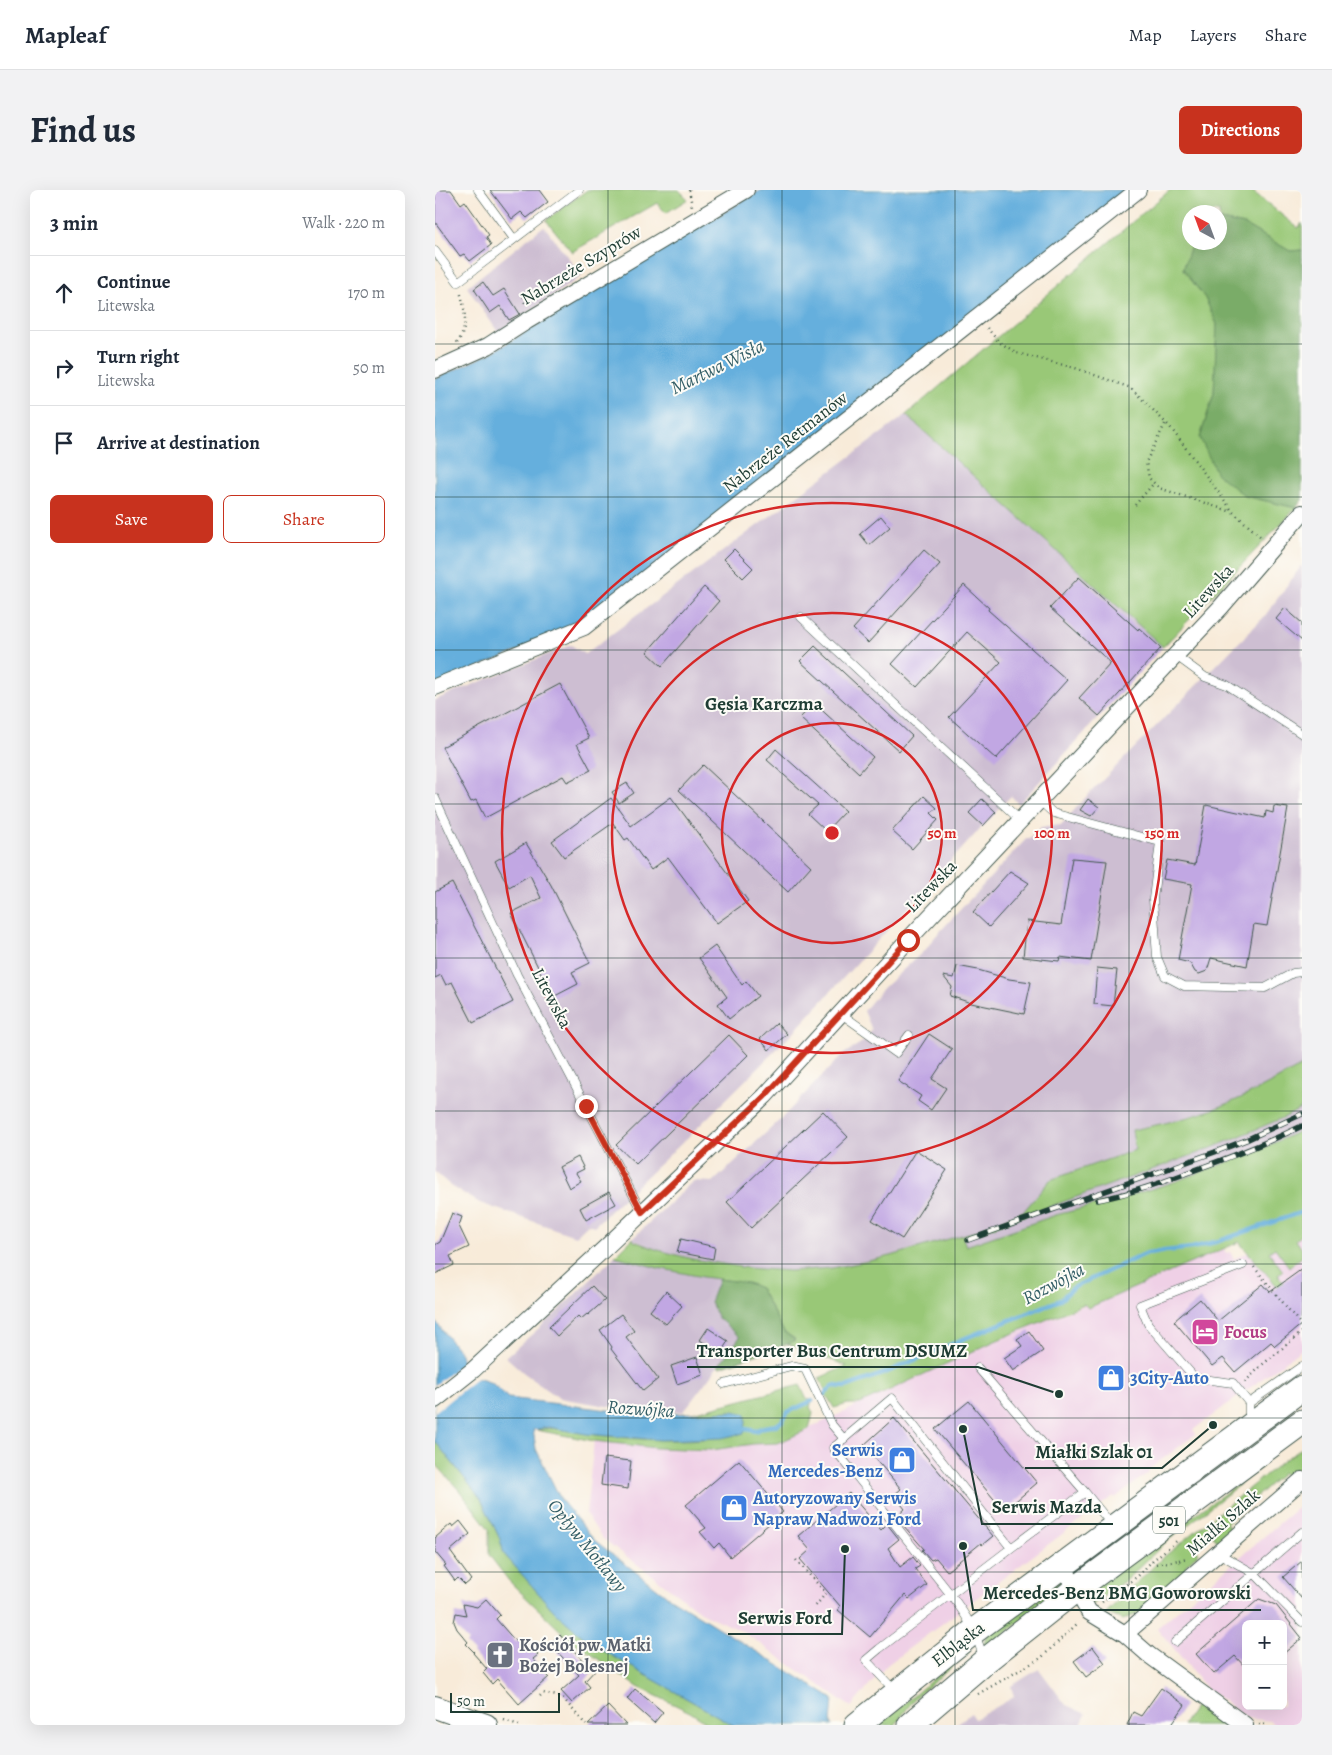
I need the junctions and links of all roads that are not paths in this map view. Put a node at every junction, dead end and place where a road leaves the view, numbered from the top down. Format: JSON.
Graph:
{"nodes":[{"id":1,"x":479,"y":190,"type":"edge"},
{"id":2,"x":579,"y":190,"type":"edge"},
{"id":3,"x":746,"y":190,"type":"edge"},
{"id":4,"x":1138,"y":190,"type":"edge"},
{"id":5,"x":569,"y":193,"type":"edge"},
{"id":6,"x":514,"y":239,"type":"junction"},
{"id":7,"x":435,"y":251,"type":"edge"},
{"id":8,"x":435,"y":370,"type":"edge"},
{"id":9,"x":1302,"y":513,"type":"edge"},
{"id":10,"x":801,"y":617,"type":"dead end"},
{"id":11,"x":1175,"y":655,"type":"junction"},
{"id":12,"x":435,"y":687,"type":"edge"},
{"id":13,"x":1302,"y":734,"type":"edge"},
{"id":14,"x":435,"y":798,"type":"edge"},
{"id":15,"x":1040,"y":801,"type":"junction"},
{"id":16,"x":1021,"y":821,"type":"junction"},
{"id":17,"x":1302,"y":972,"type":"edge"},
{"id":18,"x":840,"y":1013,"type":"junction"},
{"id":19,"x":909,"y":1035,"type":"dead end"},
{"id":20,"x":642,"y":1212,"type":"junction"},
{"id":21,"x":1243,"y":1264,"type":"road end"},
{"id":22,"x":1302,"y":1366,"type":"edge"},
{"id":23,"x":978,"y":1368,"type":"dead end"},
{"id":24,"x":724,"y":1384,"type":"dead end"},
{"id":25,"x":1302,"y":1388,"type":"edge"},
{"id":26,"x":435,"y":1400,"type":"edge"},
{"id":27,"x":1249,"y":1415,"type":"junction"},
{"id":28,"x":1302,"y":1422,"type":"edge"},
{"id":29,"x":844,"y":1439,"type":"junction"},
{"id":30,"x":1302,"y":1480,"type":"edge"},
{"id":31,"x":1085,"y":1492,"type":"junction"},
{"id":32,"x":1113,"y":1527,"type":"junction"},
{"id":33,"x":1302,"y":1532,"type":"edge"},
{"id":34,"x":1011,"y":1548,"type":"junction"},
{"id":35,"x":1218,"y":1553,"type":"junction"},
{"id":36,"x":1063,"y":1564,"type":"junction"},
{"id":37,"x":1255,"y":1574,"type":"junction"},
{"id":38,"x":1076,"y":1589,"type":"junction"},
{"id":39,"x":951,"y":1595,"type":"junction"},
{"id":40,"x":1302,"y":1622,"type":"edge"},
{"id":41,"x":975,"y":1631,"type":"junction"},
{"id":42,"x":1125,"y":1634,"type":"junction"},
{"id":43,"x":1175,"y":1642,"type":"dead end"},
{"id":44,"x":984,"y":1662,"type":"junction"},
{"id":45,"x":896,"y":1692,"type":"junction"},
{"id":46,"x":435,"y":1708,"type":"edge"},
{"id":47,"x":486,"y":1725,"type":"edge"},
{"id":48,"x":857,"y":1725,"type":"edge"},
{"id":49,"x":910,"y":1725,"type":"edge"},
{"id":50,"x":1245,"y":1725,"type":"edge"}],
"edges":[{"from":1,"to":6,"type":"lane"},
{"from":2,"to":5,"type":"lane"},
{"from":3,"to":8,"type":"street","name":"Nabrzeże Szyprów"},
{"from":4,"to":12,"type":"street","name":"Nabrzeże Retmanów"},
{"from":5,"to":6,"type":"lane"},
{"from":6,"to":7,"type":"lane"},
{"from":9,"to":11,"type":"street","name":"Litewska"},
{"from":10,"to":16,"type":"lane"},
{"from":11,"to":13,"type":"lane"},
{"from":11,"to":15,"type":"street","name":"Litewska"},
{"from":14,"to":20,"type":"lane","name":"Litewska"},
{"from":15,"to":16,"type":"street","name":"Litewska"},
{"from":15,"to":17,"type":"lane"},
{"from":16,"to":18,"type":"street","name":"Litewska"},
{"from":18,"to":19,"type":"lane"},
{"from":18,"to":20,"type":"street","name":"Litewska"},
{"from":20,"to":26,"type":"street","name":"Litewska"},
{"from":21,"to":27,"type":"lane"},
{"from":22,"to":27,"type":"lane"},
{"from":23,"to":31,"type":"lane"},
{"from":24,"to":29,"type":"lane"},
{"from":25,"to":27,"type":"main road","name":"Elbląska","number":"501"},
{"from":27,"to":32,"type":"main road","name":"Elbląska","number":"501"},
{"from":28,"to":38,"type":"main road","name":"Elbląska","number":"501"},
{"from":29,"to":34,"type":"lane"},
{"from":29,"to":39,"type":"lane"},
{"from":30,"to":35,"type":"street","name":"Miałki Szlak"},
{"from":31,"to":32,"type":"lane"},
{"from":31,"to":34,"type":"lane"},
{"from":32,"to":36,"type":"main road","name":"Elbląska","number":"501"},
{"from":33,"to":37,"type":"lane"},
{"from":34,"to":39,"type":"lane"},
{"from":35,"to":37,"type":"lane"},
{"from":35,"to":42,"type":"street","name":"Miałki Szlak"},
{"from":36,"to":38,"type":"street"},
{"from":36,"to":41,"type":"main road","name":"Elbląska","number":"501"},
{"from":37,"to":40,"type":"lane"},
{"from":37,"to":43,"type":"lane"},
{"from":38,"to":42,"type":"street"},
{"from":38,"to":44,"type":"main road","name":"Elbląska","number":"501"},
{"from":39,"to":41,"type":"lane"},
{"from":39,"to":45,"type":"lane"},
{"from":41,"to":44,"type":"lane"},
{"from":41,"to":45,"type":"main road","name":"Elbląska","number":"501"},
{"from":42,"to":50,"type":"street"},
{"from":44,"to":49,"type":"main road","name":"Elbląska","number":"501"},
{"from":45,"to":48,"type":"main road","name":"Elbląska","number":"501"},
{"from":46,"to":47,"type":"street"}]}
